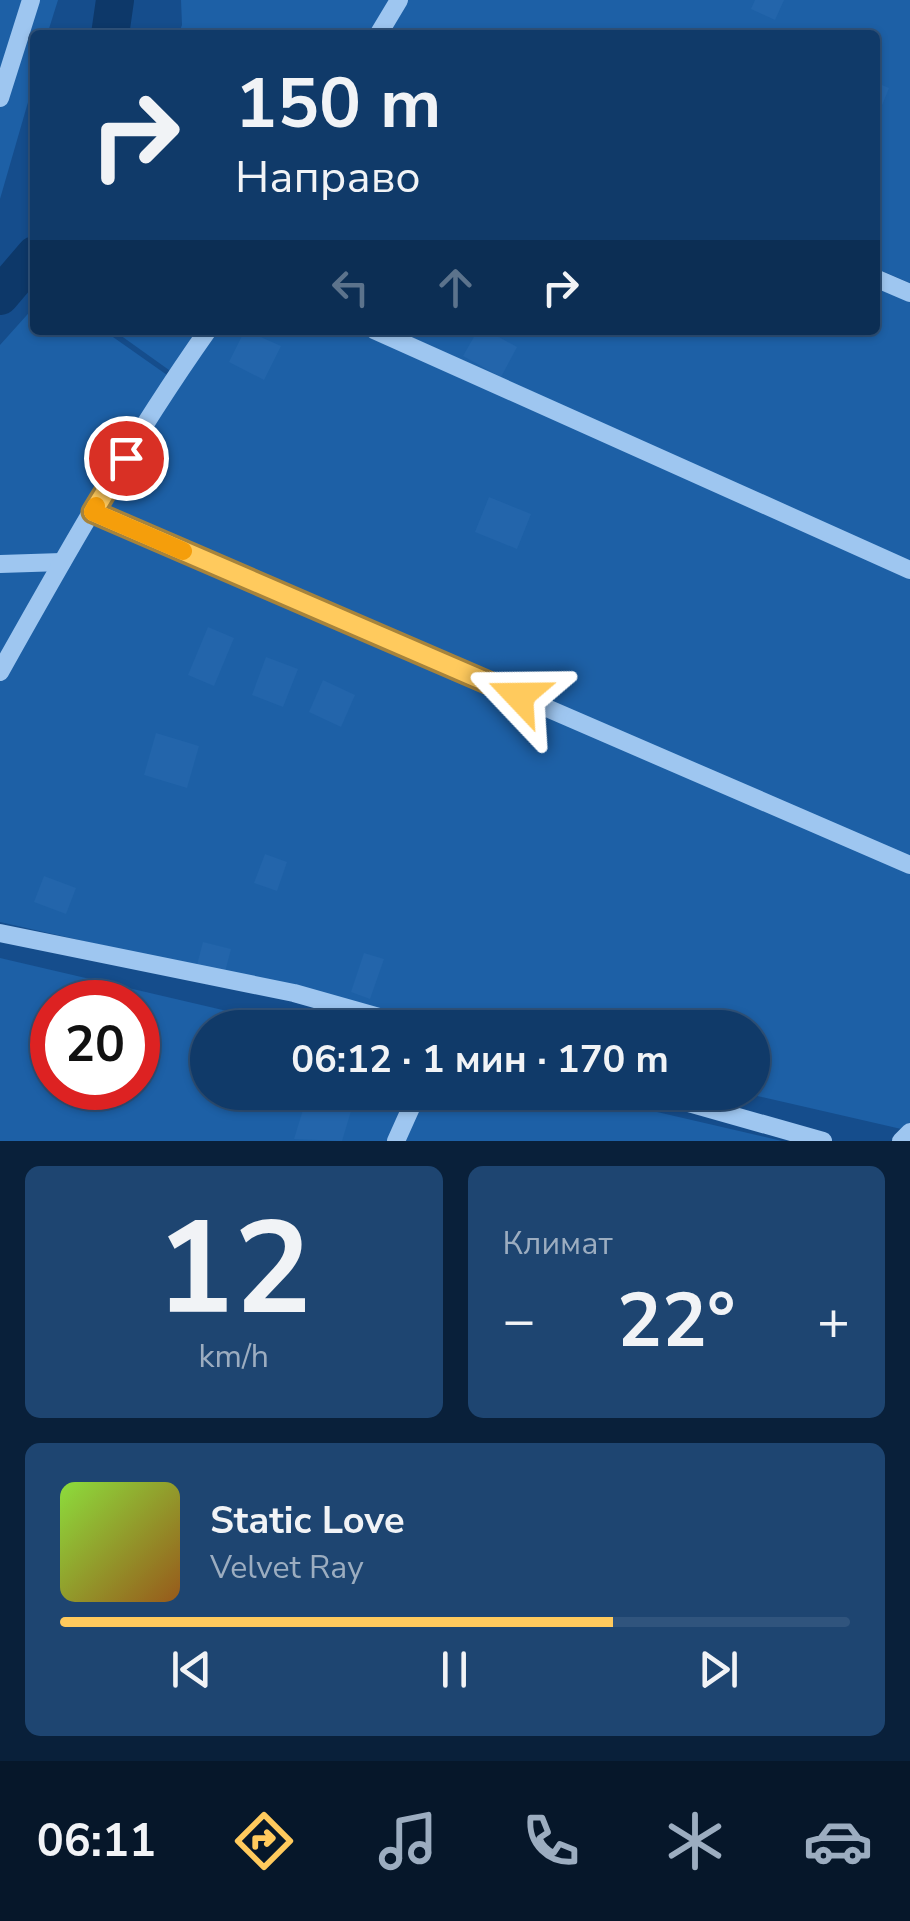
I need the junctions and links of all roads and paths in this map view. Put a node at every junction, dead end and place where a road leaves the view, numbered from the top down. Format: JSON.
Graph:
{"nodes":[{"id":1,"x":31,"y":0,"type":"edge"},
{"id":2,"x":398,"y":0,"type":"edge"},
{"id":3,"x":381,"y":30,"type":"edge"},
{"id":4,"x":0,"y":98,"type":"edge"},
{"id":5,"x":880,"y":280,"type":"edge"},
{"id":6,"x":910,"y":293,"type":"edge"},
{"id":7,"x":204,"y":335,"type":"edge"},
{"id":8,"x":385,"y":335,"type":"edge"},
{"id":9,"x":93,"y":512,"type":"junction"},
{"id":10,"x":62,"y":562,"type":"junction"},
{"id":11,"x":0,"y":564,"type":"edge"},
{"id":12,"x":910,"y":570,"type":"edge"},
{"id":13,"x":0,"y":672,"type":"edge"},
{"id":14,"x":910,"y":865,"type":"edge"},
{"id":15,"x":0,"y":933,"type":"edge"},
{"id":16,"x":354,"y":1010,"type":"edge"},
{"id":17,"x":410,"y":1110,"type":"edge"},
{"id":18,"x":713,"y":1110,"type":"edge"},
{"id":19,"x":910,"y":1132,"type":"edge"},
{"id":20,"x":819,"y":1140,"type":"edge"},
{"id":21,"x":396,"y":1141,"type":"edge"},
{"id":22,"x":901,"y":1141,"type":"edge"}],
"edges":[{"from":1,"to":4,"type":"lane"},
{"from":2,"to":3,"type":"lane"},
{"from":5,"to":6,"type":"lane"},
{"from":7,"to":9,"type":"lane"},
{"from":8,"to":12,"type":"lane"},
{"from":9,"to":10,"type":"lane"},
{"from":9,"to":14,"type":"lane"},
{"from":10,"to":11,"type":"lane"},
{"from":10,"to":13,"type":"lane"},
{"from":15,"to":16,"type":"lane"},
{"from":17,"to":21,"type":"lane"},
{"from":18,"to":20,"type":"lane"},
{"from":19,"to":22,"type":"lane"}]}
